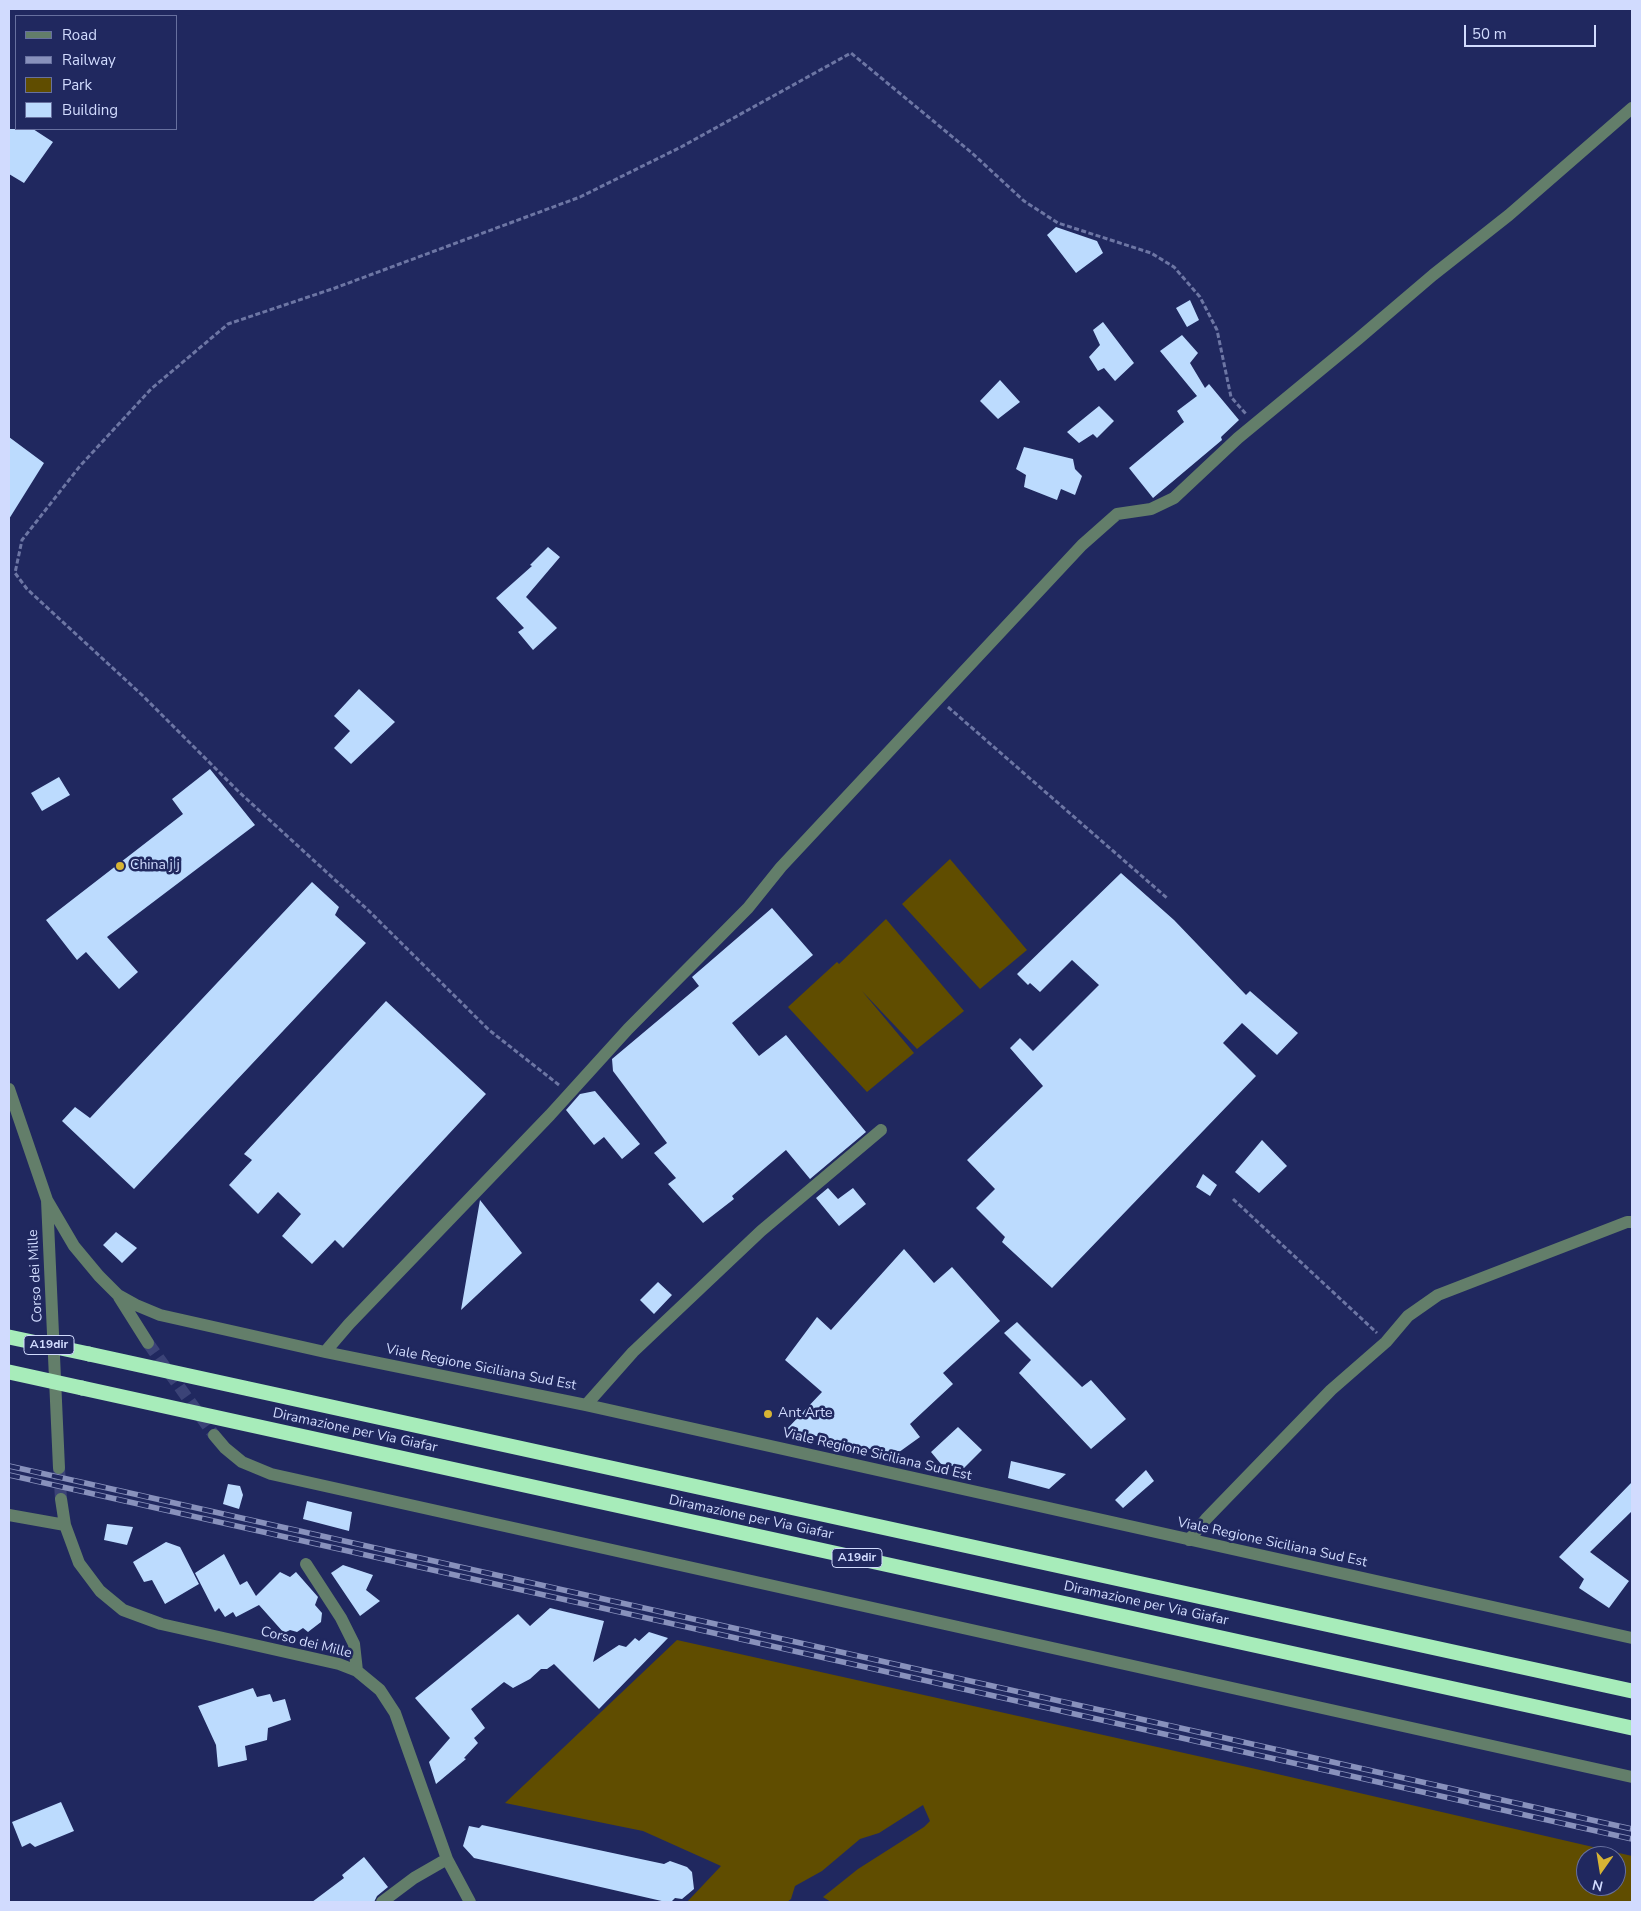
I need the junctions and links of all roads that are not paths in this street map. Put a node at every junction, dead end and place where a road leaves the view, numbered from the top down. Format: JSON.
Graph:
{"nodes":[{"id":1,"x":1632,"y":108,"type":"edge"},
{"id":2,"x":9,"y":1090,"type":"edge"},
{"id":3,"x":881,"y":1130,"type":"dead end"},
{"id":4,"x":47,"y":1200,"type":"junction"},
{"id":5,"x":1632,"y":1222,"type":"edge"},
{"id":6,"x":118,"y":1295,"type":"junction"},
{"id":7,"x":9,"y":1337,"type":"edge"},
{"id":8,"x":148,"y":1343,"type":"tunnel mouth"},
{"id":9,"x":325,"y":1352,"type":"junction"},
{"id":10,"x":9,"y":1372,"type":"edge"},
{"id":11,"x":586,"y":1405,"type":"junction"},
{"id":12,"x":214,"y":1435,"type":"tunnel mouth"},
{"id":13,"x":59,"y":1468,"type":"tunnel mouth"},
{"id":14,"x":60,"y":1499,"type":"tunnel mouth"},
{"id":15,"x":9,"y":1515,"type":"edge"},
{"id":16,"x":65,"y":1525,"type":"junction"},
{"id":17,"x":1189,"y":1540,"type":"junction"},
{"id":18,"x":306,"y":1564,"type":"dead end"},
{"id":19,"x":1632,"y":1638,"type":"edge"},
{"id":20,"x":357,"y":1671,"type":"junction"},
{"id":21,"x":1632,"y":1691,"type":"edge"},
{"id":22,"x":1632,"y":1728,"type":"edge"},
{"id":23,"x":1632,"y":1777,"type":"edge"},
{"id":24,"x":447,"y":1859,"type":"junction"},
{"id":25,"x":382,"y":1902,"type":"edge"},
{"id":26,"x":470,"y":1902,"type":"edge"}],
"edges":[{"from":1,"to":9,"type":"street"},
{"from":2,"to":4,"type":"street","name":"Corso dei Mille"},
{"from":3,"to":11,"type":"street"},
{"from":4,"to":6,"type":"street","name":"Viale Regione Siciliana Sud Est"},
{"from":4,"to":13,"type":"street","name":"Corso dei Mille"},
{"from":5,"to":17,"type":"street"},
{"from":6,"to":8,"type":"street","name":"Viale Regione Siciliana Sud Est"},
{"from":6,"to":9,"type":"street","name":"Viale Regione Siciliana Sud Est"},
{"from":7,"to":21,"type":"highway","name":"Diramazione per Via Giafar","number":"A19dir","bridge":true},
{"from":9,"to":11,"type":"street","name":"Viale Regione Siciliana Sud Est"},
{"from":10,"to":22,"type":"highway","name":"Diramazione per Via Giafar","number":"A19dir","bridge":true},
{"from":11,"to":17,"type":"street","name":"Viale Regione Siciliana Sud Est"},
{"from":12,"to":23,"type":"street"},
{"from":14,"to":16,"type":"street","name":"Corso dei Mille"},
{"from":15,"to":16,"type":"street"},
{"from":16,"to":20,"type":"street","name":"Corso dei Mille"},
{"from":17,"to":19,"type":"street","name":"Viale Regione Siciliana Sud Est"},
{"from":18,"to":20,"type":"street"},
{"from":20,"to":24,"type":"street","name":"Corso dei Mille"},
{"from":24,"to":25,"type":"street"},
{"from":24,"to":26,"type":"street","name":"Corso dei Mille"}]}
